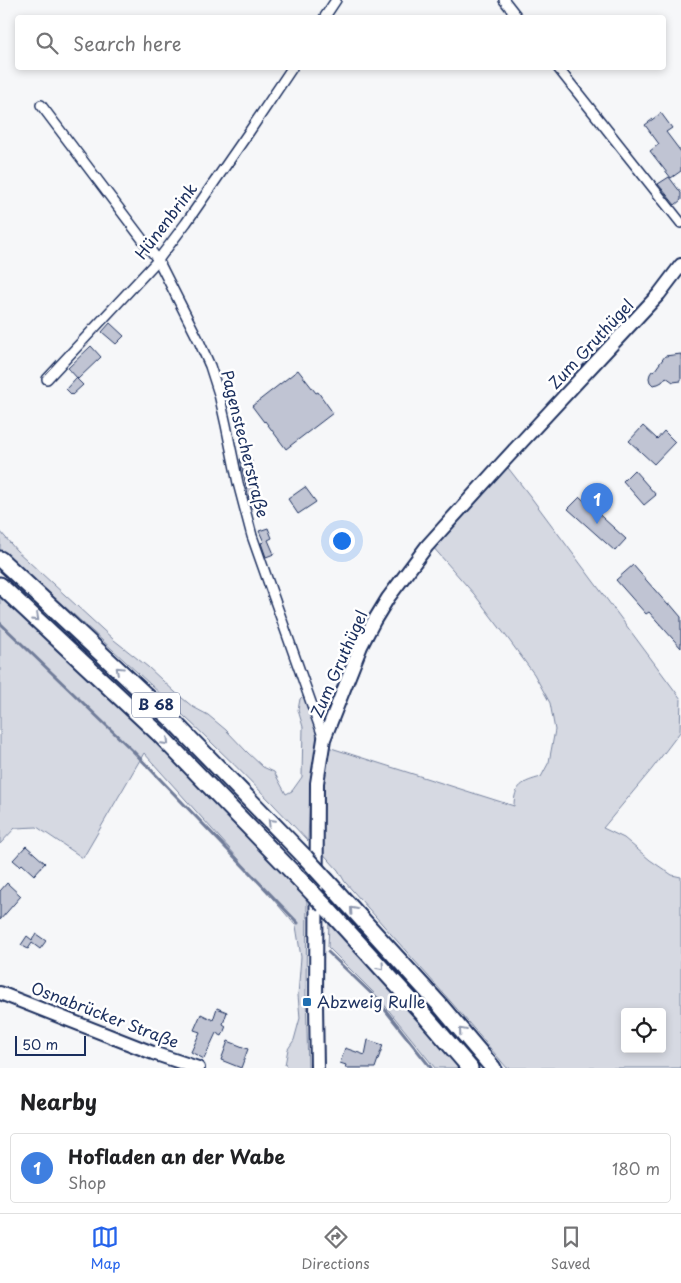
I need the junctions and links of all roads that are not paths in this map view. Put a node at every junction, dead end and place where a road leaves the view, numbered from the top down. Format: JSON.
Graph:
{"nodes":[{"id":1,"x":336,"y":0,"type":"edge"},
{"id":2,"x":504,"y":0,"type":"edge"},
{"id":3,"x":326,"y":15,"type":"edge"},
{"id":4,"x":516,"y":15,"type":"edge"},
{"id":5,"x":291,"y":70,"type":"edge"},
{"id":6,"x":560,"y":70,"type":"edge"},
{"id":7,"x":41,"y":105,"type":"dead end"},
{"id":8,"x":681,"y":223,"type":"edge"},
{"id":9,"x":158,"y":260,"type":"junction"},
{"id":10,"x":681,"y":265,"type":"edge"},
{"id":11,"x":47,"y":379,"type":"dead end"},
{"id":12,"x":0,"y":559,"type":"edge"},
{"id":13,"x":0,"y":585,"type":"edge"},
{"id":14,"x":324,"y":739,"type":"junction"},
{"id":15,"x":0,"y":993,"type":"edge"},
{"id":16,"x":198,"y":1068,"type":"edge"},
{"id":17,"x":317,"y":1068,"type":"edge"},
{"id":18,"x":470,"y":1068,"type":"edge"},
{"id":19,"x":494,"y":1068,"type":"edge"}],
"edges":[{"from":1,"to":3,"type":"street"},
{"from":2,"to":4,"type":"street"},
{"from":5,"to":9,"type":"street","name":"Hünenbrink"},
{"from":6,"to":8,"type":"street"},
{"from":7,"to":9,"type":"street","name":"Pagenstecherstraße"},
{"from":9,"to":11,"type":"street","name":"Hünenbrink"},
{"from":9,"to":14,"type":"street","name":"Pagenstecherstraße"},
{"from":10,"to":14,"type":"street","name":"Zum Gruthügel"},
{"from":19,"to":12,"type":"highway","number":"B 68","one_way":true,"bridge":true},
{"from":13,"to":18,"type":"highway","number":"B 68","one_way":true,"bridge":true},
{"from":14,"to":17,"type":"street","name":"Zum Gruthügel"},
{"from":15,"to":16,"type":"street","name":"Osnabrücker Straße"}]}
